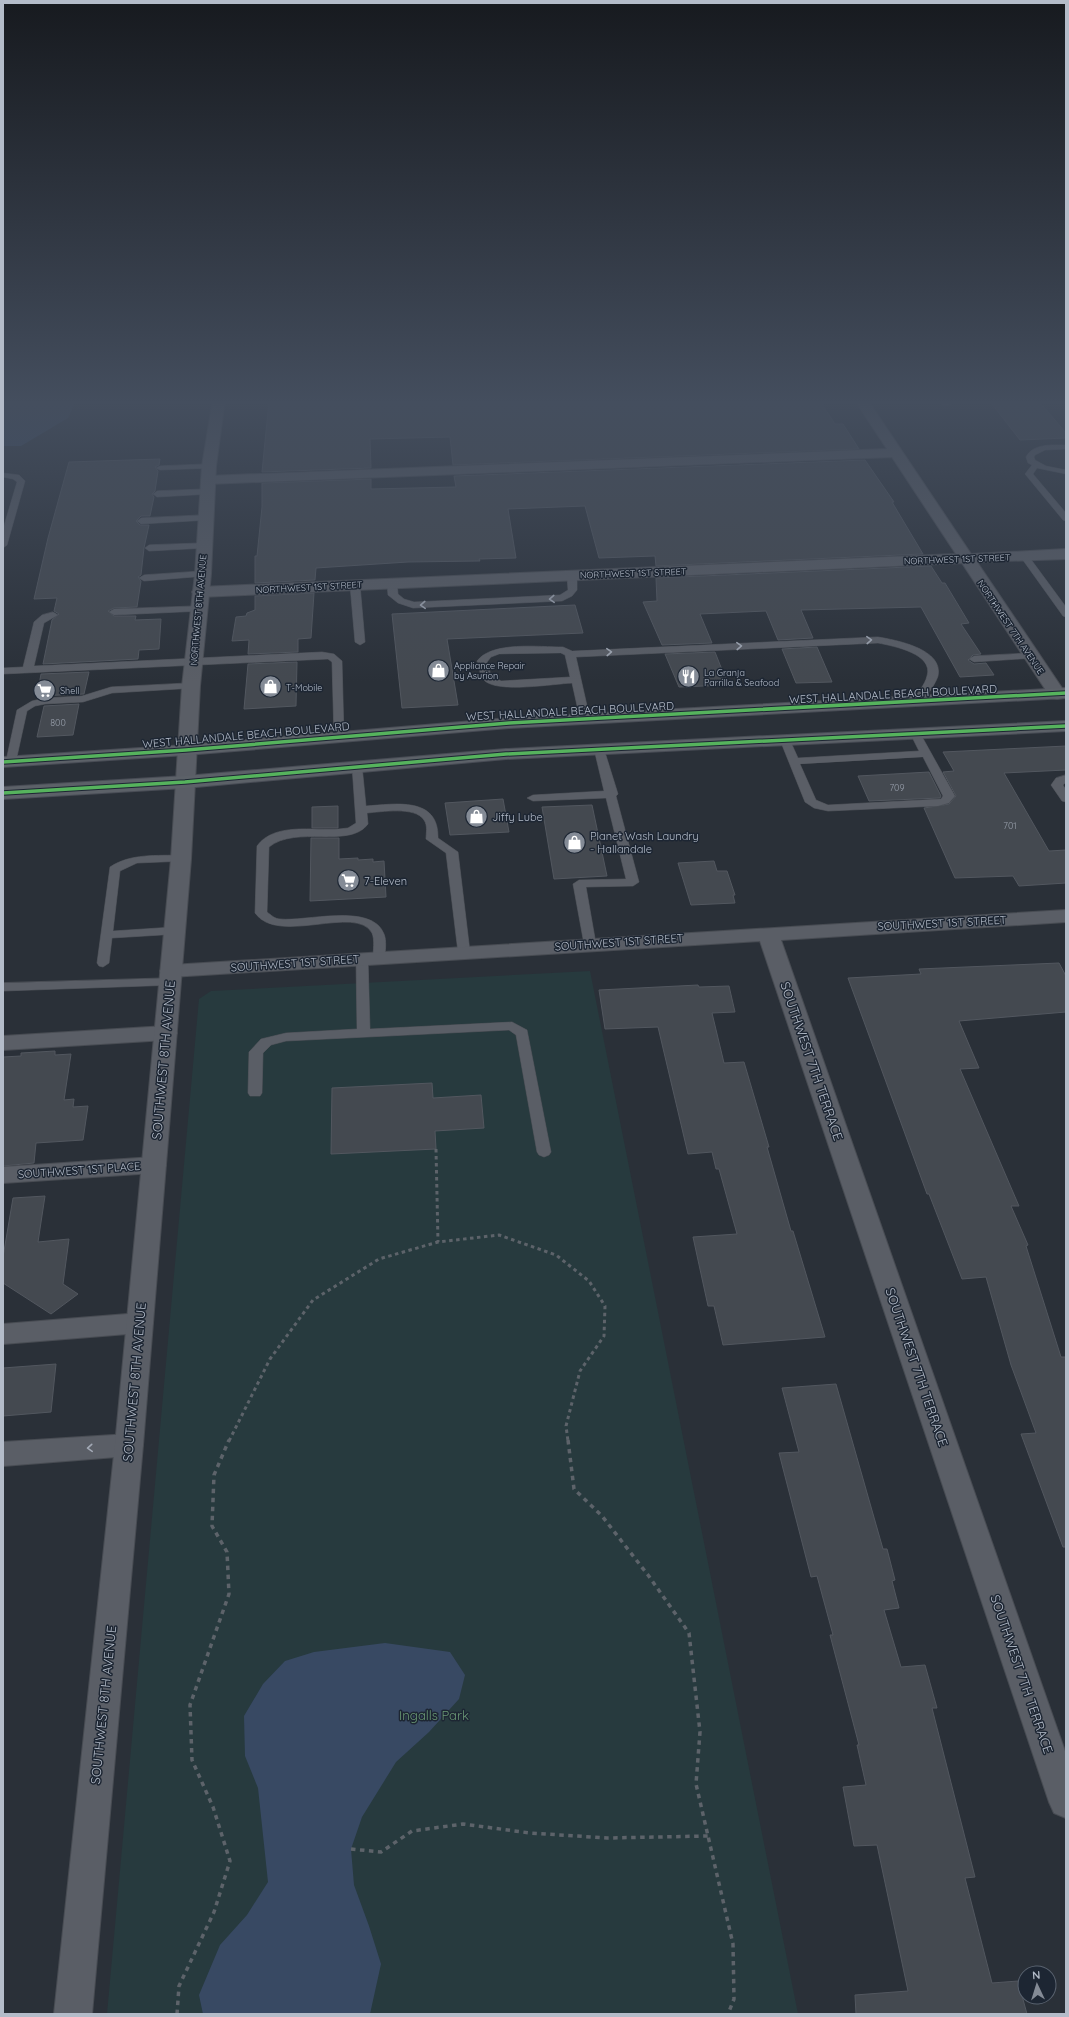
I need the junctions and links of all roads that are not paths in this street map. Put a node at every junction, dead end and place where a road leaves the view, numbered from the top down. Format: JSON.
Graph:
{"nodes":[{"id":1,"x":17,"y":493,"type":"edge"},
{"id":2,"x":160,"y":493,"type":"edge"},
{"id":3,"x":207,"y":493,"type":"edge"},
{"id":4,"x":922,"y":493,"type":"edge"},
{"id":5,"x":1045,"y":493,"type":"edge"},
{"id":6,"x":157,"y":494,"type":"dead end"},
{"id":7,"x":206,"y":518,"type":"junction"},
{"id":8,"x":1066,"y":518,"type":"edge"},
{"id":9,"x":141,"y":521,"type":"dead end"},
{"id":10,"x":5,"y":528,"type":"edge"},
{"id":11,"x":3,"y":545,"type":"edge"},
{"id":12,"x":203,"y":546,"type":"junction"},
{"id":13,"x":149,"y":548,"type":"dead end"},
{"id":14,"x":1066,"y":554,"type":"edge"},
{"id":15,"x":1024,"y":556,"type":"junction"},
{"id":16,"x":966,"y":558,"type":"junction"},
{"id":17,"x":203,"y":574,"type":"junction"},
{"id":18,"x":572,"y":576,"type":"junction"},
{"id":19,"x":144,"y":578,"type":"dead end"},
{"id":20,"x":392,"y":583,"type":"junction"},
{"id":21,"x":355,"y":585,"type":"junction"},
{"id":22,"x":200,"y":592,"type":"junction"},
{"id":23,"x":199,"y":608,"type":"junction"},
{"id":24,"x":114,"y":612,"type":"dead end"},
{"id":25,"x":1066,"y":614,"type":"edge"},
{"id":26,"x":54,"y":615,"type":"dead end"},
{"id":27,"x":360,"y":642,"type":"dead end"},
{"id":28,"x":570,"y":654,"type":"junction"},
{"id":29,"x":1031,"y":656,"type":"junction"},
{"id":30,"x":974,"y":659,"type":"dead end"},
{"id":31,"x":194,"y":661,"type":"junction"},
{"id":32,"x":28,"y":670,"type":"junction"},
{"id":33,"x":3,"y":671,"type":"edge"},
{"id":34,"x":576,"y":680,"type":"junction"},
{"id":35,"x":191,"y":686,"type":"junction"},
{"id":36,"x":1061,"y":694,"type":"edge"},
{"id":37,"x":918,"y":701,"type":"junction"},
{"id":38,"x":585,"y":719,"type":"junction"},
{"id":39,"x":1066,"y":726,"type":"edge"},
{"id":40,"x":979,"y":730,"type":"junction"},
{"id":41,"x":915,"y":733,"type":"junction"},
{"id":42,"x":339,"y":737,"type":"junction"},
{"id":43,"x":785,"y":740,"type":"junction"},
{"id":44,"x":599,"y":749,"type":"junction"},
{"id":45,"x":186,"y":750,"type":"junction"},
{"id":46,"x":927,"y":754,"type":"junction"},
{"id":47,"x":794,"y":761,"type":"junction"},
{"id":48,"x":7,"y":762,"type":"edge"},
{"id":49,"x":357,"y":766,"type":"junction"},
{"id":50,"x":1066,"y":778,"type":"edge"},
{"id":51,"x":185,"y":782,"type":"junction"},
{"id":52,"x":3,"y":793,"type":"edge"},
{"id":53,"x":612,"y":794,"type":"junction"},
{"id":54,"x":533,"y":798,"type":"dead end"},
{"id":55,"x":1066,"y":799,"type":"edge"},
{"id":56,"x":361,"y":810,"type":"junction"},
{"id":57,"x":181,"y":859,"type":"junction"},
{"id":58,"x":1066,"y":916,"type":"edge"},
{"id":59,"x":174,"y":931,"type":"junction"},
{"id":60,"x":768,"y":933,"type":"junction"},
{"id":61,"x":106,"y":935,"type":"junction"},
{"id":62,"x":590,"y":944,"type":"junction"},
{"id":63,"x":464,"y":952,"type":"junction"},
{"id":64,"x":370,"y":958,"type":"junction"},
{"id":65,"x":103,"y":963,"type":"dead end"},
{"id":66,"x":171,"y":976,"type":"junction"},
{"id":67,"x":3,"y":988,"type":"edge"},
{"id":68,"x":166,"y":1033,"type":"junction"},
{"id":69,"x":364,"y":1033,"type":"junction"},
{"id":70,"x":3,"y":1043,"type":"edge"},
{"id":71,"x":255,"y":1093,"type":"dead end"},
{"id":72,"x":544,"y":1152,"type":"dead end"},
{"id":73,"x":154,"y":1165,"type":"junction"},
{"id":74,"x":3,"y":1176,"type":"edge"},
{"id":75,"x":140,"y":1323,"type":"junction"},
{"id":76,"x":3,"y":1334,"type":"edge"},
{"id":77,"x":129,"y":1445,"type":"junction"},
{"id":78,"x":3,"y":1454,"type":"edge"},
{"id":79,"x":1066,"y":1802,"type":"edge"},
{"id":80,"x":72,"y":2014,"type":"edge"}],
"edges":[{"from":1,"to":10,"type":"lane"},
{"from":2,"to":6,"type":"lane"},
{"from":3,"to":7,"type":"street","name":"NORTHWEST 8TH AVENUE"},
{"from":4,"to":16,"type":"street","name":"NORTHWEST 7TH AVENUE"},
{"from":5,"to":8,"type":"lane"},
{"from":7,"to":9,"type":"lane"},
{"from":7,"to":12,"type":"street","name":"NORTHWEST 8TH AVENUE"},
{"from":10,"to":11,"type":"lane"},
{"from":12,"to":13,"type":"lane"},
{"from":12,"to":17,"type":"street","name":"NORTHWEST 8TH AVENUE"},
{"from":14,"to":15,"type":"street","name":"NORTHWEST 1ST STREET"},
{"from":15,"to":16,"type":"street","name":"NORTHWEST 1ST STREET"},
{"from":15,"to":25,"type":"lane"},
{"from":16,"to":18,"type":"street","name":"NORTHWEST 1ST STREET"},
{"from":16,"to":29,"type":"street","name":"NORTHWEST 7TH AVENUE"},
{"from":17,"to":19,"type":"lane"},
{"from":17,"to":22,"type":"street","name":"NORTHWEST 8TH AVENUE"},
{"from":18,"to":20,"type":"street","name":"NORTHWEST 1ST STREET"},
{"from":18,"to":20,"type":"lane","one_way":true},
{"from":20,"to":21,"type":"street","name":"NORTHWEST 1ST STREET"},
{"from":21,"to":22,"type":"street","name":"NORTHWEST 1ST STREET"},
{"from":21,"to":27,"type":"lane"},
{"from":22,"to":23,"type":"street","name":"NORTHWEST 8TH AVENUE"},
{"from":23,"to":24,"type":"lane"},
{"from":23,"to":31,"type":"street","name":"NORTHWEST 8TH AVENUE"},
{"from":26,"to":32,"type":"lane"},
{"from":28,"to":34,"type":"lane"},
{"from":28,"to":34,"type":"lane"},
{"from":28,"to":37,"type":"lane","one_way":true},
{"from":29,"to":30,"type":"lane"},
{"from":29,"to":36,"type":"street","name":"NORTHWEST 7TH AVENUE"},
{"from":31,"to":32,"type":"lane"},
{"from":31,"to":35,"type":"street","name":"NORTHWEST 8TH AVENUE"},
{"from":31,"to":42,"type":"lane"},
{"from":32,"to":33,"type":"lane"},
{"from":34,"to":38,"type":"lane"},
{"from":35,"to":45,"type":"street","name":"NORTHWEST 8TH AVENUE"},
{"from":35,"to":48,"type":"lane"},
{"from":36,"to":37,"type":"main road","name":"WEST HALLANDALE BEACH BOULEVARD"},
{"from":36,"to":40,"type":"main road"},
{"from":37,"to":38,"type":"main road","name":"WEST HALLANDALE BEACH BOULEVARD"},
{"from":38,"to":42,"type":"main road","name":"WEST HALLANDALE BEACH BOULEVARD"},
{"from":39,"to":40,"type":"main road"},
{"from":40,"to":41,"type":"main road"},
{"from":41,"to":43,"type":"main road"},
{"from":41,"to":46,"type":"lane"},
{"from":42,"to":45,"type":"main road","name":"WEST HALLANDALE BEACH BOULEVARD"},
{"from":43,"to":44,"type":"main road"},
{"from":43,"to":47,"type":"lane"},
{"from":44,"to":49,"type":"main road"},
{"from":44,"to":53,"type":"lane"},
{"from":45,"to":48,"type":"main road","name":"WEST HALLANDALE BEACH BOULEVARD"},
{"from":45,"to":51,"type":"street","name":"SOUTHWEST 8TH AVENUE"},
{"from":46,"to":47,"type":"lane"},
{"from":46,"to":47,"type":"lane"},
{"from":49,"to":51,"type":"main road"},
{"from":49,"to":56,"type":"lane"},
{"from":50,"to":55,"type":"lane"},
{"from":51,"to":52,"type":"main road"},
{"from":51,"to":57,"type":"street","name":"SOUTHWEST 8TH AVENUE"},
{"from":53,"to":54,"type":"lane"},
{"from":53,"to":62,"type":"lane"},
{"from":56,"to":63,"type":"lane"},
{"from":56,"to":64,"type":"lane"},
{"from":57,"to":59,"type":"street","name":"SOUTHWEST 8TH AVENUE"},
{"from":57,"to":61,"type":"lane"},
{"from":58,"to":60,"type":"street","name":"SOUTHWEST 1ST STREET"},
{"from":59,"to":61,"type":"lane"},
{"from":59,"to":66,"type":"street","name":"SOUTHWEST 8TH AVENUE"},
{"from":60,"to":62,"type":"street","name":"SOUTHWEST 1ST STREET"},
{"from":60,"to":79,"type":"street","name":"SOUTHWEST 7TH TERRACE"},
{"from":61,"to":65,"type":"lane"},
{"from":62,"to":63,"type":"street","name":"SOUTHWEST 1ST STREET"},
{"from":63,"to":64,"type":"street","name":"SOUTHWEST 1ST STREET"},
{"from":64,"to":66,"type":"street","name":"SOUTHWEST 1ST STREET"},
{"from":64,"to":69,"type":"lane"},
{"from":66,"to":67,"type":"lane"},
{"from":66,"to":68,"type":"street","name":"SOUTHWEST 8TH AVENUE"},
{"from":68,"to":70,"type":"street"},
{"from":68,"to":73,"type":"street","name":"SOUTHWEST 8TH AVENUE"},
{"from":69,"to":71,"type":"lane"},
{"from":69,"to":72,"type":"lane"},
{"from":73,"to":74,"type":"street","name":"SOUTHWEST 1ST PLACE"},
{"from":73,"to":75,"type":"street","name":"SOUTHWEST 8TH AVENUE"},
{"from":75,"to":76,"type":"street"},
{"from":75,"to":77,"type":"street","name":"SOUTHWEST 8TH AVENUE"},
{"from":77,"to":78,"type":"street","one_way":true},
{"from":77,"to":80,"type":"street","name":"SOUTHWEST 8TH AVENUE"}]}
